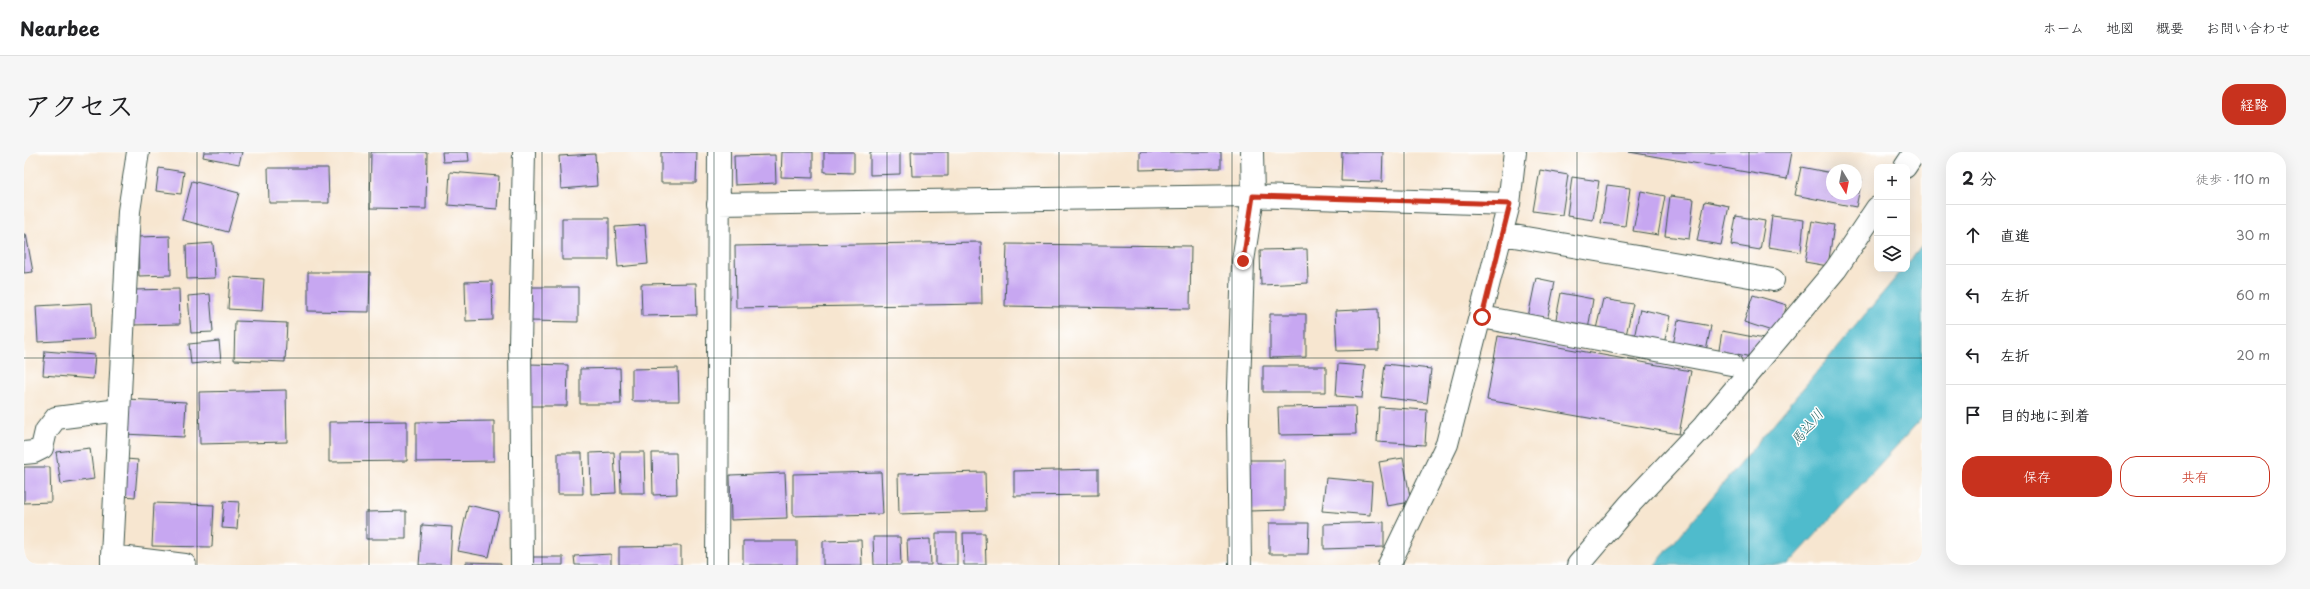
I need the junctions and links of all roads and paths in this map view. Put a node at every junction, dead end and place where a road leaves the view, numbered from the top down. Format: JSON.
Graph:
{"nodes":[{"id":1,"x":138,"y":152,"type":"edge"},
{"id":2,"x":524,"y":152,"type":"edge"},
{"id":3,"x":719,"y":152,"type":"edge"},
{"id":4,"x":1252,"y":152,"type":"edge"},
{"id":5,"x":1515,"y":152,"type":"edge"},
{"id":6,"x":1915,"y":152,"type":"edge"},
{"id":7,"x":1907,"y":164,"type":"edge"},
{"id":8,"x":1253,"y":196,"type":"junction"},
{"id":9,"x":718,"y":204,"type":"junction"},
{"id":10,"x":1510,"y":204,"type":"junction"},
{"id":11,"x":1874,"y":212,"type":"edge"},
{"id":12,"x":1502,"y":234,"type":"junction"},
{"id":13,"x":1773,"y":280,"type":"dead end"},
{"id":14,"x":1482,"y":317,"type":"junction"},
{"id":15,"x":1731,"y":364,"type":"dead end"},
{"id":16,"x":119,"y":410,"type":"junction"},
{"id":17,"x":24,"y":453,"type":"edge"},
{"id":18,"x":112,"y":561,"type":"edge"},
{"id":19,"x":185,"y":565,"type":"edge"},
{"id":20,"x":522,"y":565,"type":"edge"},
{"id":21,"x":717,"y":565,"type":"edge"},
{"id":22,"x":1240,"y":565,"type":"edge"},
{"id":23,"x":1389,"y":565,"type":"edge"},
{"id":24,"x":1578,"y":565,"type":"edge"}],
"edges":[{"from":1,"to":16,"type":"street"},
{"from":2,"to":20,"type":"street"},
{"from":3,"to":9,"type":"street"},
{"from":4,"to":8,"type":"street"},
{"from":5,"to":10,"type":"street"},
{"from":6,"to":7,"type":"street"},
{"from":8,"to":9,"type":"street"},
{"from":8,"to":10,"type":"street"},
{"from":8,"to":22,"type":"street"},
{"from":9,"to":21,"type":"street"},
{"from":10,"to":12,"type":"street"},
{"from":11,"to":24,"type":"street"},
{"from":12,"to":13,"type":"street"},
{"from":12,"to":14,"type":"street"},
{"from":14,"to":15,"type":"street"},
{"from":14,"to":23,"type":"street"},
{"from":16,"to":17,"type":"street"},
{"from":16,"to":18,"type":"street"},
{"from":18,"to":19,"type":"street"}]}
